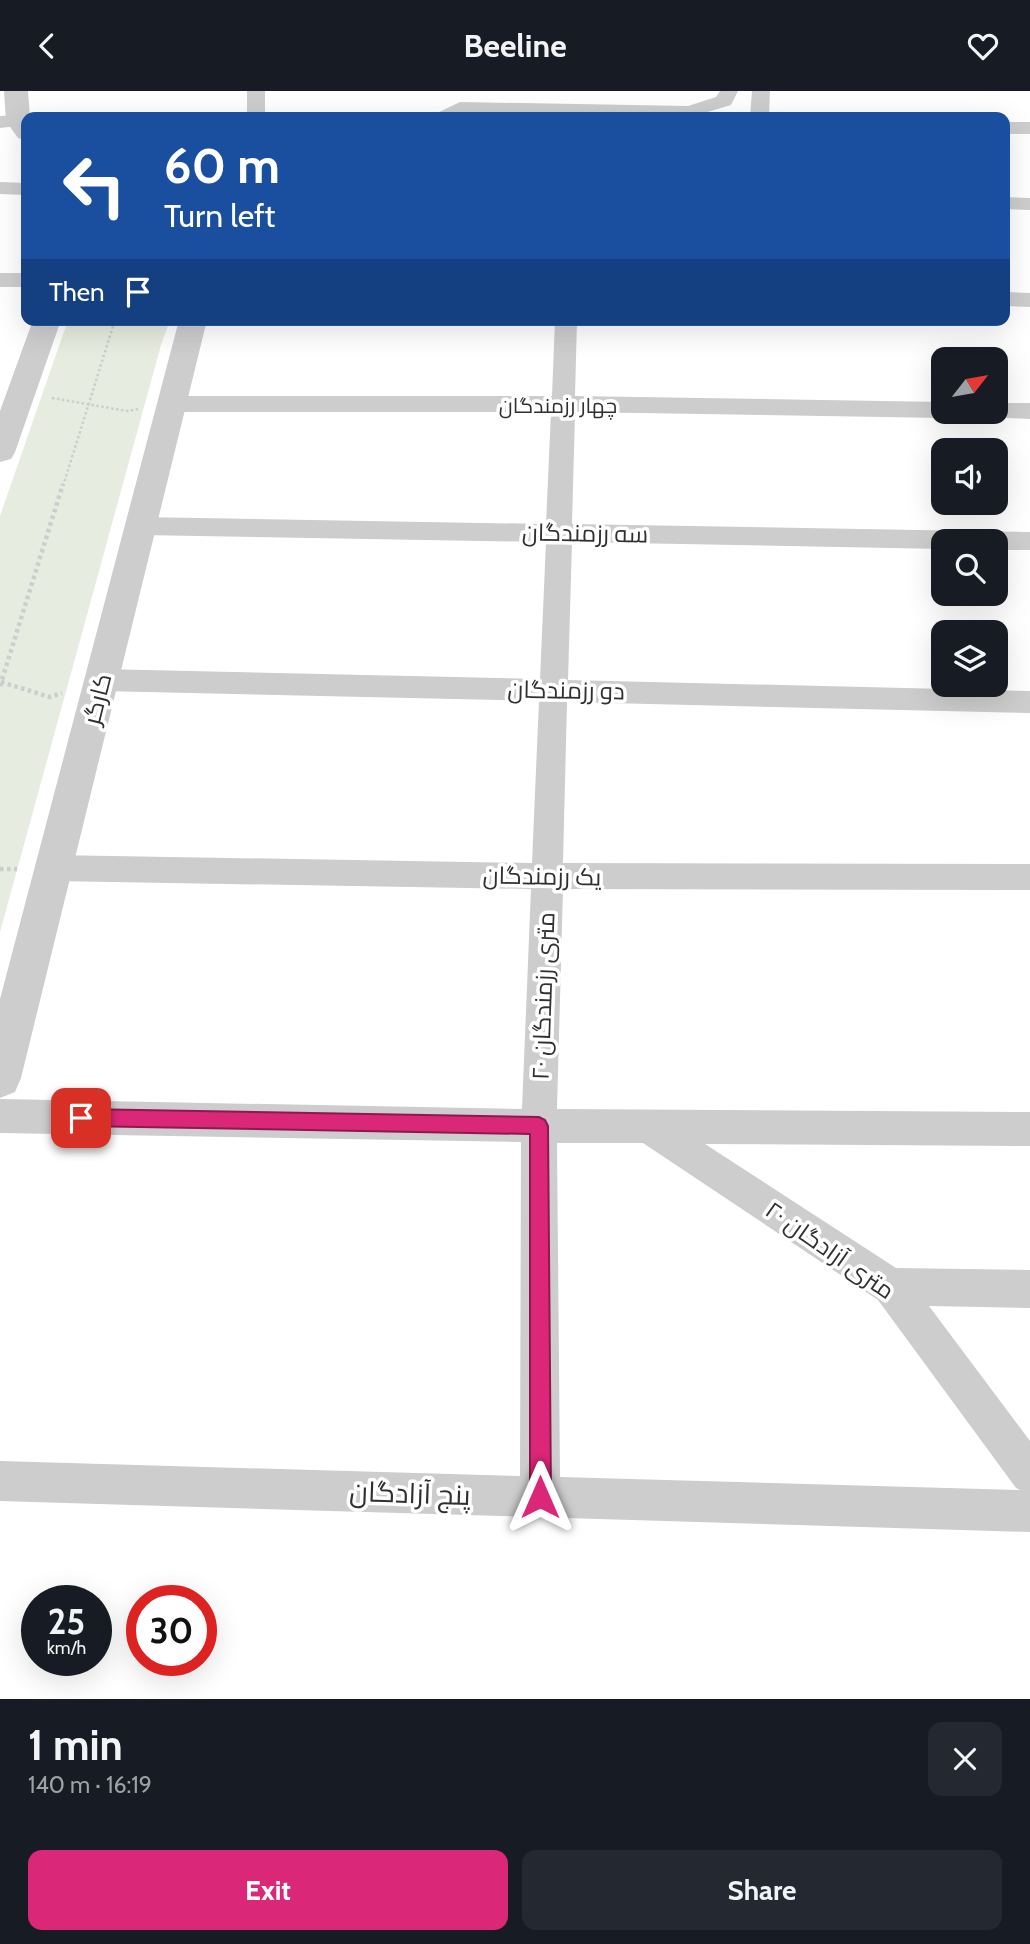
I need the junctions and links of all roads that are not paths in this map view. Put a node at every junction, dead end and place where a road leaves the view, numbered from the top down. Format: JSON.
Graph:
{"nodes":[{"id":1,"x":16,"y":91,"type":"edge"},
{"id":2,"x":256,"y":91,"type":"edge"},
{"id":3,"x":729,"y":91,"type":"edge"},
{"id":4,"x":761,"y":91,"type":"edge"},
{"id":5,"x":446,"y":107,"type":"edge"},
{"id":6,"x":256,"y":112,"type":"edge"},
{"id":7,"x":760,"y":112,"type":"edge"},
{"id":8,"x":15,"y":125,"type":"edge"},
{"id":9,"x":1010,"y":128,"type":"edge"},
{"id":10,"x":1030,"y":128,"type":"edge"},
{"id":11,"x":1010,"y":146,"type":"edge"},
{"id":12,"x":1030,"y":146,"type":"edge"},
{"id":13,"x":0,"y":188,"type":"edge"},
{"id":14,"x":21,"y":189,"type":"edge"},
{"id":15,"x":1010,"y":203,"type":"edge"},
{"id":16,"x":1030,"y":204,"type":"edge"},
{"id":17,"x":0,"y":280,"type":"edge"},
{"id":18,"x":21,"y":280,"type":"edge"},
{"id":19,"x":1010,"y":299,"type":"edge"},
{"id":20,"x":1030,"y":300,"type":"edge"},
{"id":21,"x":44,"y":326,"type":"edge"},
{"id":22,"x":192,"y":326,"type":"edge"},
{"id":23,"x":566,"y":326,"type":"edge"},
{"id":24,"x":172,"y":404,"type":"junction"},
{"id":25,"x":563,"y":404,"type":"junction"},
{"id":26,"x":8,"y":406,"type":"edge"},
{"id":27,"x":931,"y":410,"type":"edge"},
{"id":28,"x":1008,"y":411,"type":"edge"},
{"id":29,"x":1030,"y":411,"type":"edge"},
{"id":30,"x":0,"y":451,"type":"edge"},
{"id":31,"x":141,"y":526,"type":"junction"},
{"id":32,"x":559,"y":533,"type":"junction"},
{"id":33,"x":1030,"y":541,"type":"edge"},
{"id":34,"x":102,"y":680,"type":"junction"},
{"id":35,"x":553,"y":690,"type":"junction"},
{"id":36,"x":1030,"y":702,"type":"edge"},
{"id":37,"x":54,"y":868,"type":"junction"},
{"id":38,"x":547,"y":876,"type":"junction"},
{"id":39,"x":1030,"y":877,"type":"edge"},
{"id":40,"x":0,"y":1078,"type":"edge"},
{"id":41,"x":0,"y":1116,"type":"edge"},
{"id":42,"x":539,"y":1126,"type":"junction"},
{"id":43,"x":649,"y":1127,"type":"junction"},
{"id":44,"x":1030,"y":1129,"type":"edge"},
{"id":45,"x":891,"y":1287,"type":"junction"},
{"id":46,"x":1030,"y":1289,"type":"edge"},
{"id":47,"x":1030,"y":1474,"type":"edge"},
{"id":48,"x":0,"y":1481,"type":"edge"},
{"id":49,"x":540,"y":1497,"type":"junction"},
{"id":50,"x":1030,"y":1511,"type":"edge"}],
"edges":[{"from":1,"to":8,"type":"street"},
{"from":2,"to":6,"type":"street"},
{"from":3,"to":5,"type":"street"},
{"from":4,"to":7,"type":"street"},
{"from":9,"to":10,"type":"street"},
{"from":11,"to":12,"type":"street"},
{"from":13,"to":14,"type":"street"},
{"from":15,"to":16,"type":"street"},
{"from":17,"to":18,"type":"street"},
{"from":19,"to":20,"type":"street"},
{"from":21,"to":26,"type":"street"},
{"from":22,"to":24,"type":"street","name":"کارگر"},
{"from":23,"to":25,"type":"street","name":"۲۰ متری رزمندگان"},
{"from":24,"to":25,"type":"street","name":"چهار رزمندگان"},
{"from":24,"to":31,"type":"street","name":"کارگر"},
{"from":25,"to":27,"type":"street","name":"چهار رزمندگان"},
{"from":25,"to":32,"type":"street","name":"۲۰ متری رزمندگان"},
{"from":26,"to":30,"type":"street"},
{"from":28,"to":29,"type":"street"},
{"from":31,"to":32,"type":"street","name":"سه رزمندگان"},
{"from":31,"to":34,"type":"street","name":"کارگر"},
{"from":32,"to":33,"type":"street","name":"سه رزمندگان"},
{"from":32,"to":35,"type":"street","name":"۲۰ متری رزمندگان"},
{"from":34,"to":35,"type":"street","name":"دو رزمندگان"},
{"from":34,"to":37,"type":"street","name":"کارگر"},
{"from":35,"to":36,"type":"street","name":"دو رزمندگان"},
{"from":35,"to":38,"type":"street","name":"۲۰ متری رزمندگان"},
{"from":37,"to":38,"type":"street","name":"یک رزمندگان"},
{"from":37,"to":40,"type":"street","name":"کارگر"},
{"from":38,"to":39,"type":"street","name":"یک رزمندگان"},
{"from":38,"to":42,"type":"street","name":"۲۰ متری رزمندگان"},
{"from":41,"to":42,"type":"street"},
{"from":42,"to":43,"type":"street"},
{"from":42,"to":49,"type":"street","name":"۲۰ متری رزمندگان"},
{"from":43,"to":44,"type":"street"},
{"from":43,"to":45,"type":"street","name":"۲۰ متری آزادگان"},
{"from":45,"to":46,"type":"street"},
{"from":45,"to":47,"type":"street","name":"۲۰ متری آزادگان"},
{"from":48,"to":49,"type":"street","name":"پنج آزادگان"},
{"from":49,"to":50,"type":"street","name":"پنج آزادگان"}]}
